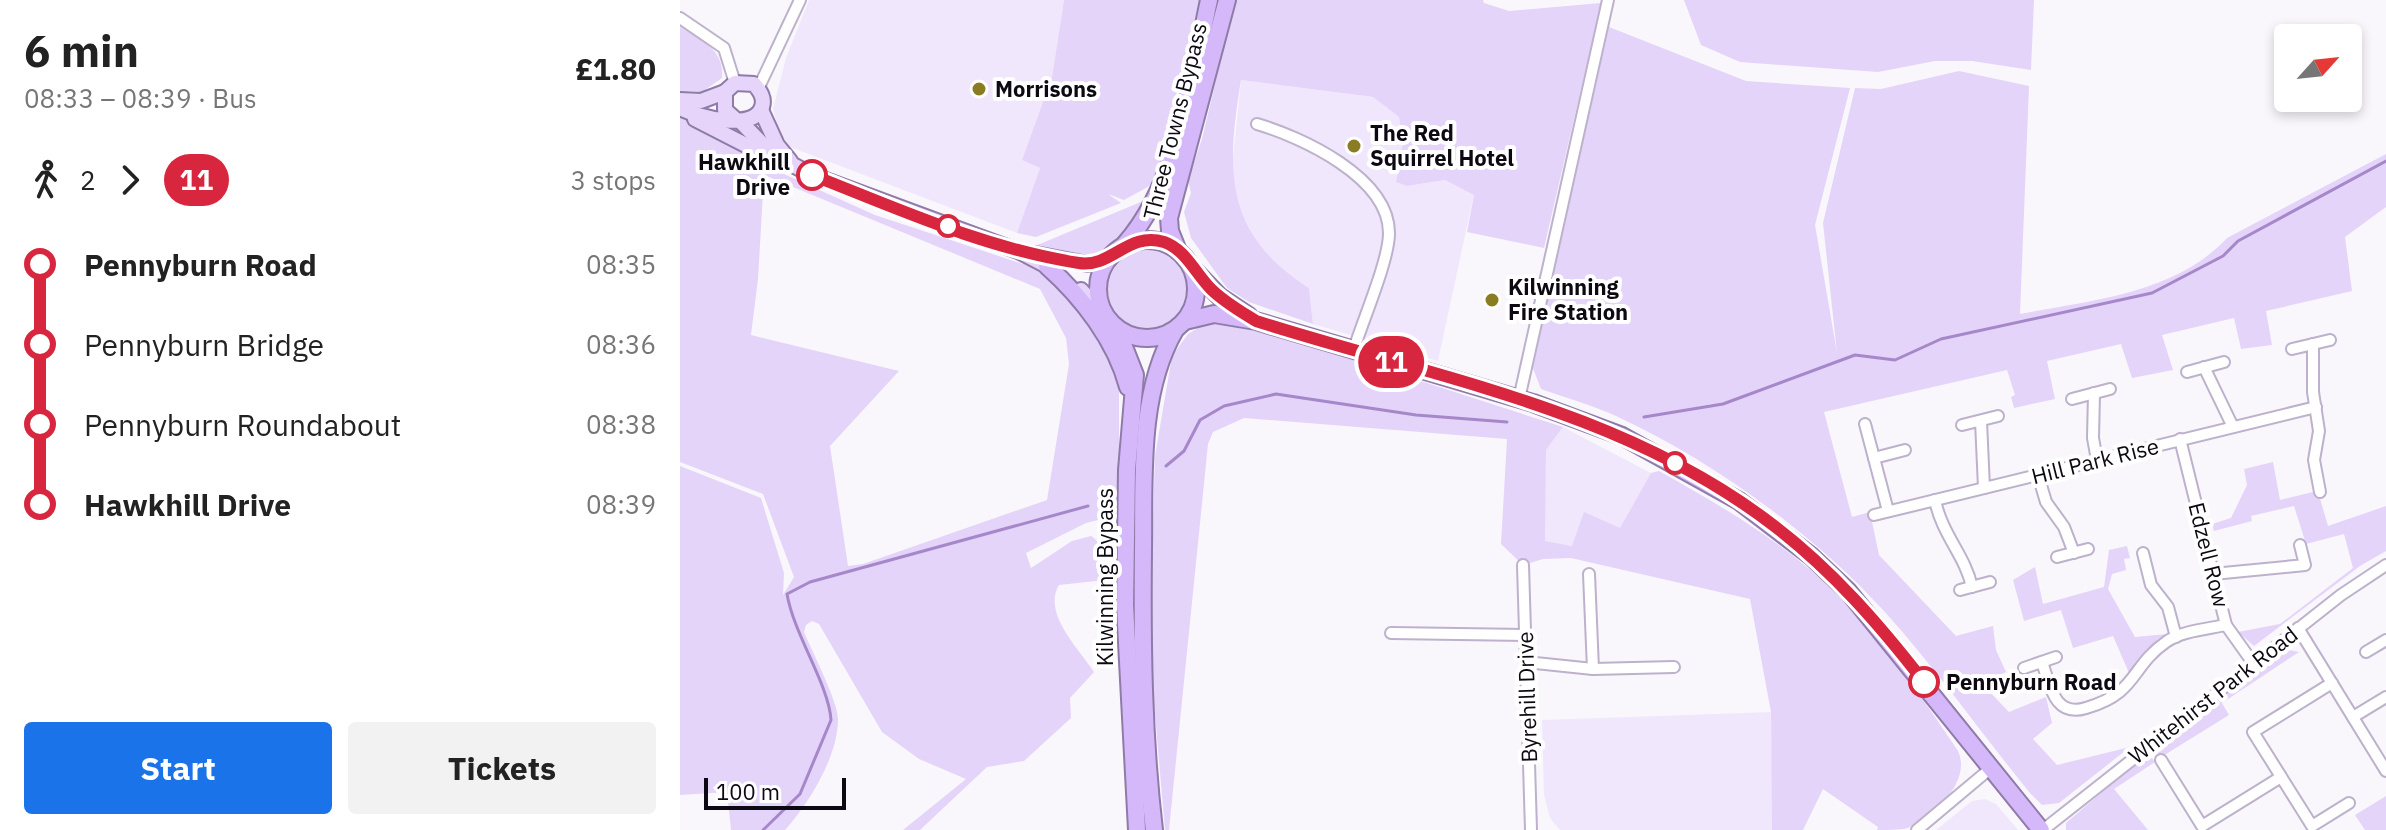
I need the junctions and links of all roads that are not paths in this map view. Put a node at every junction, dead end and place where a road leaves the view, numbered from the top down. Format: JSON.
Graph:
{"nodes":[{"id":1,"x":800,"y":0,"type":"edge"},
{"id":2,"x":1209,"y":0,"type":"edge"},
{"id":3,"x":1227,"y":0,"type":"edge"},
{"id":4,"x":1608,"y":0,"type":"edge"},
{"id":5,"x":680,"y":18,"type":"edge"},
{"id":6,"x":730,"y":88,"type":"junction"},
{"id":7,"x":758,"y":89,"type":"junction"},
{"id":8,"x":680,"y":100,"type":"edge"},
{"id":9,"x":680,"y":108,"type":"edge"},
{"id":10,"x":761,"y":110,"type":"junction"},
{"id":11,"x":737,"y":120,"type":"junction"},
{"id":12,"x":1257,"y":124,"type":"dead end"},
{"id":13,"x":792,"y":165,"type":"junction"},
{"id":14,"x":1124,"y":245,"type":"junction"},
{"id":15,"x":1018,"y":251,"type":"junction"},
{"id":16,"x":1178,"y":251,"type":"junction"},
{"id":17,"x":1107,"y":260,"type":"junction"},
{"id":18,"x":1190,"y":265,"type":"junction"},
{"id":19,"x":1047,"y":266,"type":"junction"},
{"id":20,"x":1105,"y":316,"type":"junction"},
{"id":21,"x":1256,"y":321,"type":"junction"},
{"id":22,"x":1180,"y":326,"type":"junction"},
{"id":23,"x":1117,"y":329,"type":"junction"},
{"id":24,"x":2330,"y":340,"type":"dead end"},
{"id":25,"x":2313,"y":344,"type":"junction"},
{"id":26,"x":2292,"y":349,"type":"dead end"},
{"id":27,"x":1353,"y":352,"type":"junction"},
{"id":28,"x":2224,"y":362,"type":"dead end"},
{"id":29,"x":2204,"y":367,"type":"junction"},
{"id":30,"x":2187,"y":372,"type":"dead end"},
{"id":31,"x":2110,"y":389,"type":"dead end"},
{"id":32,"x":2094,"y":393,"type":"junction"},
{"id":33,"x":1519,"y":399,"type":"junction"},
{"id":34,"x":2072,"y":399,"type":"dead end"},
{"id":35,"x":2316,"y":407,"type":"junction"},
{"id":36,"x":1132,"y":412,"type":"junction"},
{"id":37,"x":1998,"y":416,"type":"dead end"},
{"id":38,"x":1981,"y":421,"type":"junction"},
{"id":39,"x":1865,"y":424,"type":"dead end"},
{"id":40,"x":1962,"y":425,"type":"dead end"},
{"id":41,"x":2233,"y":427,"type":"junction"},
{"id":42,"x":2180,"y":439,"type":"junction"},
{"id":43,"x":1905,"y":450,"type":"dead end"},
{"id":44,"x":1874,"y":458,"type":"junction"},
{"id":45,"x":2097,"y":460,"type":"junction"},
{"id":46,"x":2038,"y":475,"type":"junction"},
{"id":47,"x":1984,"y":488,"type":"junction"},
{"id":48,"x":2320,"y":492,"type":"dead end"},
{"id":49,"x":1935,"y":500,"type":"junction"},
{"id":50,"x":1888,"y":511,"type":"junction"},
{"id":51,"x":1874,"y":515,"type":"dead end"},
{"id":52,"x":2300,"y":545,"type":"dead end"},
{"id":53,"x":2088,"y":549,"type":"dead end"},
{"id":54,"x":2074,"y":553,"type":"junction"},
{"id":55,"x":2143,"y":553,"type":"dead end"},
{"id":56,"x":2057,"y":557,"type":"dead end"},
{"id":57,"x":1523,"y":565,"type":"dead end"},
{"id":58,"x":2386,"y":565,"type":"edge"},
{"id":59,"x":1589,"y":574,"type":"dead end"},
{"id":60,"x":2213,"y":574,"type":"junction"},
{"id":61,"x":1990,"y":582,"type":"dead end"},
{"id":62,"x":2226,"y":625,"type":"junction"},
{"id":63,"x":2298,"y":628,"type":"junction"},
{"id":64,"x":1391,"y":633,"type":"dead end"},
{"id":65,"x":1525,"y":635,"type":"junction"},
{"id":66,"x":2176,"y":637,"type":"junction"},
{"id":67,"x":2386,"y":640,"type":"edge"},
{"id":68,"x":2366,"y":652,"type":"dead end"},
{"id":69,"x":2056,"y":657,"type":"dead end"},
{"id":70,"x":1526,"y":662,"type":"junction"},
{"id":71,"x":2042,"y":662,"type":"junction"},
{"id":72,"x":2253,"y":663,"type":"junction"},
{"id":73,"x":1674,"y":667,"type":"dead end"},
{"id":74,"x":2024,"y":668,"type":"dead end"},
{"id":75,"x":1593,"y":669,"type":"junction"},
{"id":76,"x":2332,"y":683,"type":"junction"},
{"id":77,"x":2386,"y":697,"type":"edge"},
{"id":78,"x":2353,"y":717,"type":"junction"},
{"id":79,"x":2161,"y":760,"type":"dead end"},
{"id":80,"x":1991,"y":768,"type":"junction"},
{"id":81,"x":2386,"y":771,"type":"edge"},
{"id":82,"x":2281,"y":777,"type":"junction"},
{"id":83,"x":2349,"y":803,"type":"dead end"},
{"id":84,"x":1137,"y":830,"type":"edge"},
{"id":85,"x":1154,"y":830,"type":"edge"},
{"id":86,"x":1531,"y":830,"type":"edge"},
{"id":87,"x":1917,"y":830,"type":"edge"},
{"id":88,"x":2042,"y":830,"type":"edge"}],
"edges":[{"from":1,"to":7,"type":"street"},
{"from":2,"to":14,"type":"highway","name":"Three Towns Bypass"},
{"from":3,"to":16,"type":"highway","name":"Three Towns Bypass"},
{"from":4,"to":33,"type":"street"},
{"from":5,"to":6,"type":"street"},
{"from":6,"to":7,"type":"main road"},
{"from":6,"to":8,"type":"main road"},
{"from":6,"to":11,"type":"main road"},
{"from":7,"to":10,"type":"main road"},
{"from":9,"to":11,"type":"main road"},
{"from":9,"to":13,"type":"main road"},
{"from":10,"to":11,"type":"main road"},
{"from":10,"to":13,"type":"main road"},
{"from":11,"to":13,"type":"main road"},
{"from":12,"to":27,"type":"street"},
{"from":13,"to":15,"type":"main road"},
{"from":14,"to":16,"type":"highway"},
{"from":14,"to":17,"type":"highway"},
{"from":15,"to":17,"type":"main road"},
{"from":15,"to":19,"type":"main road"},
{"from":16,"to":18,"type":"highway"},
{"from":17,"to":20,"type":"highway"},
{"from":18,"to":21,"type":"highway"},
{"from":18,"to":22,"type":"highway"},
{"from":19,"to":20,"type":"main road"},
{"from":19,"to":36,"type":"highway"},
{"from":20,"to":23,"type":"highway"},
{"from":21,"to":22,"type":"highway"},
{"from":21,"to":27,"type":"highway"},
{"from":22,"to":23,"type":"highway"},
{"from":22,"to":85,"type":"highway","name":"Kilwinning Bypass"},
{"from":23,"to":36,"type":"highway","name":"Kilwinning Bypass"},
{"from":24,"to":25,"type":"street"},
{"from":25,"to":26,"type":"street"},
{"from":25,"to":35,"type":"street"},
{"from":27,"to":33,"type":"highway"},
{"from":28,"to":29,"type":"street"},
{"from":29,"to":30,"type":"street"},
{"from":29,"to":41,"type":"street"},
{"from":31,"to":32,"type":"street"},
{"from":32,"to":34,"type":"street"},
{"from":32,"to":45,"type":"street"},
{"from":33,"to":80,"type":"highway"},
{"from":35,"to":41,"type":"street","name":"Hill Park Rise"},
{"from":35,"to":48,"type":"street"},
{"from":36,"to":84,"type":"highway","name":"Kilwinning Bypass"},
{"from":37,"to":38,"type":"street"},
{"from":38,"to":40,"type":"street"},
{"from":38,"to":47,"type":"street"},
{"from":39,"to":44,"type":"street"},
{"from":41,"to":42,"type":"street","name":"Hill Park Rise"},
{"from":42,"to":45,"type":"street","name":"Hill Park Rise"},
{"from":42,"to":60,"type":"street","name":"Edzell Row"},
{"from":43,"to":44,"type":"street"},
{"from":44,"to":50,"type":"street"},
{"from":45,"to":46,"type":"street","name":"Hill Park Rise"},
{"from":46,"to":47,"type":"street","name":"Hill Park Rise"},
{"from":46,"to":54,"type":"street"},
{"from":47,"to":49,"type":"street","name":"Hill Park Rise"},
{"from":49,"to":50,"type":"street","name":"Hill Park Rise"},
{"from":49,"to":61,"type":"street"},
{"from":50,"to":51,"type":"street","name":"Hill Park Rise"},
{"from":52,"to":60,"type":"street"},
{"from":53,"to":54,"type":"street"},
{"from":54,"to":56,"type":"street"},
{"from":55,"to":66,"type":"street"},
{"from":57,"to":65,"type":"street","name":"Byrehill Drive"},
{"from":58,"to":63,"type":"street","name":"Whitehirst Park Road"},
{"from":59,"to":75,"type":"street"},
{"from":60,"to":62,"type":"street","name":"Edzell Row"},
{"from":62,"to":66,"type":"street"},
{"from":62,"to":72,"type":"street","name":"Edzell Row"},
{"from":63,"to":72,"type":"street","name":"Whitehirst Park Road"},
{"from":63,"to":76,"type":"street"},
{"from":64,"to":65,"type":"street"},
{"from":65,"to":70,"type":"street","name":"Byrehill Drive"},
{"from":66,"to":71,"type":"street"},
{"from":67,"to":68,"type":"street"},
{"from":69,"to":71,"type":"street"},
{"from":70,"to":75,"type":"street"},
{"from":70,"to":86,"type":"street","name":"Byrehill Drive"},
{"from":71,"to":74,"type":"street"},
{"from":72,"to":88,"type":"street","name":"Whitehirst Park Road"},
{"from":73,"to":75,"type":"street"},
{"from":76,"to":78,"type":"street"},
{"from":76,"to":82,"type":"street"},
{"from":77,"to":78,"type":"street"},
{"from":78,"to":81,"type":"street"},
{"from":79,"to":82,"type":"street"},
{"from":80,"to":87,"type":"street"},
{"from":80,"to":88,"type":"highway"},
{"from":82,"to":83,"type":"street"}]}
